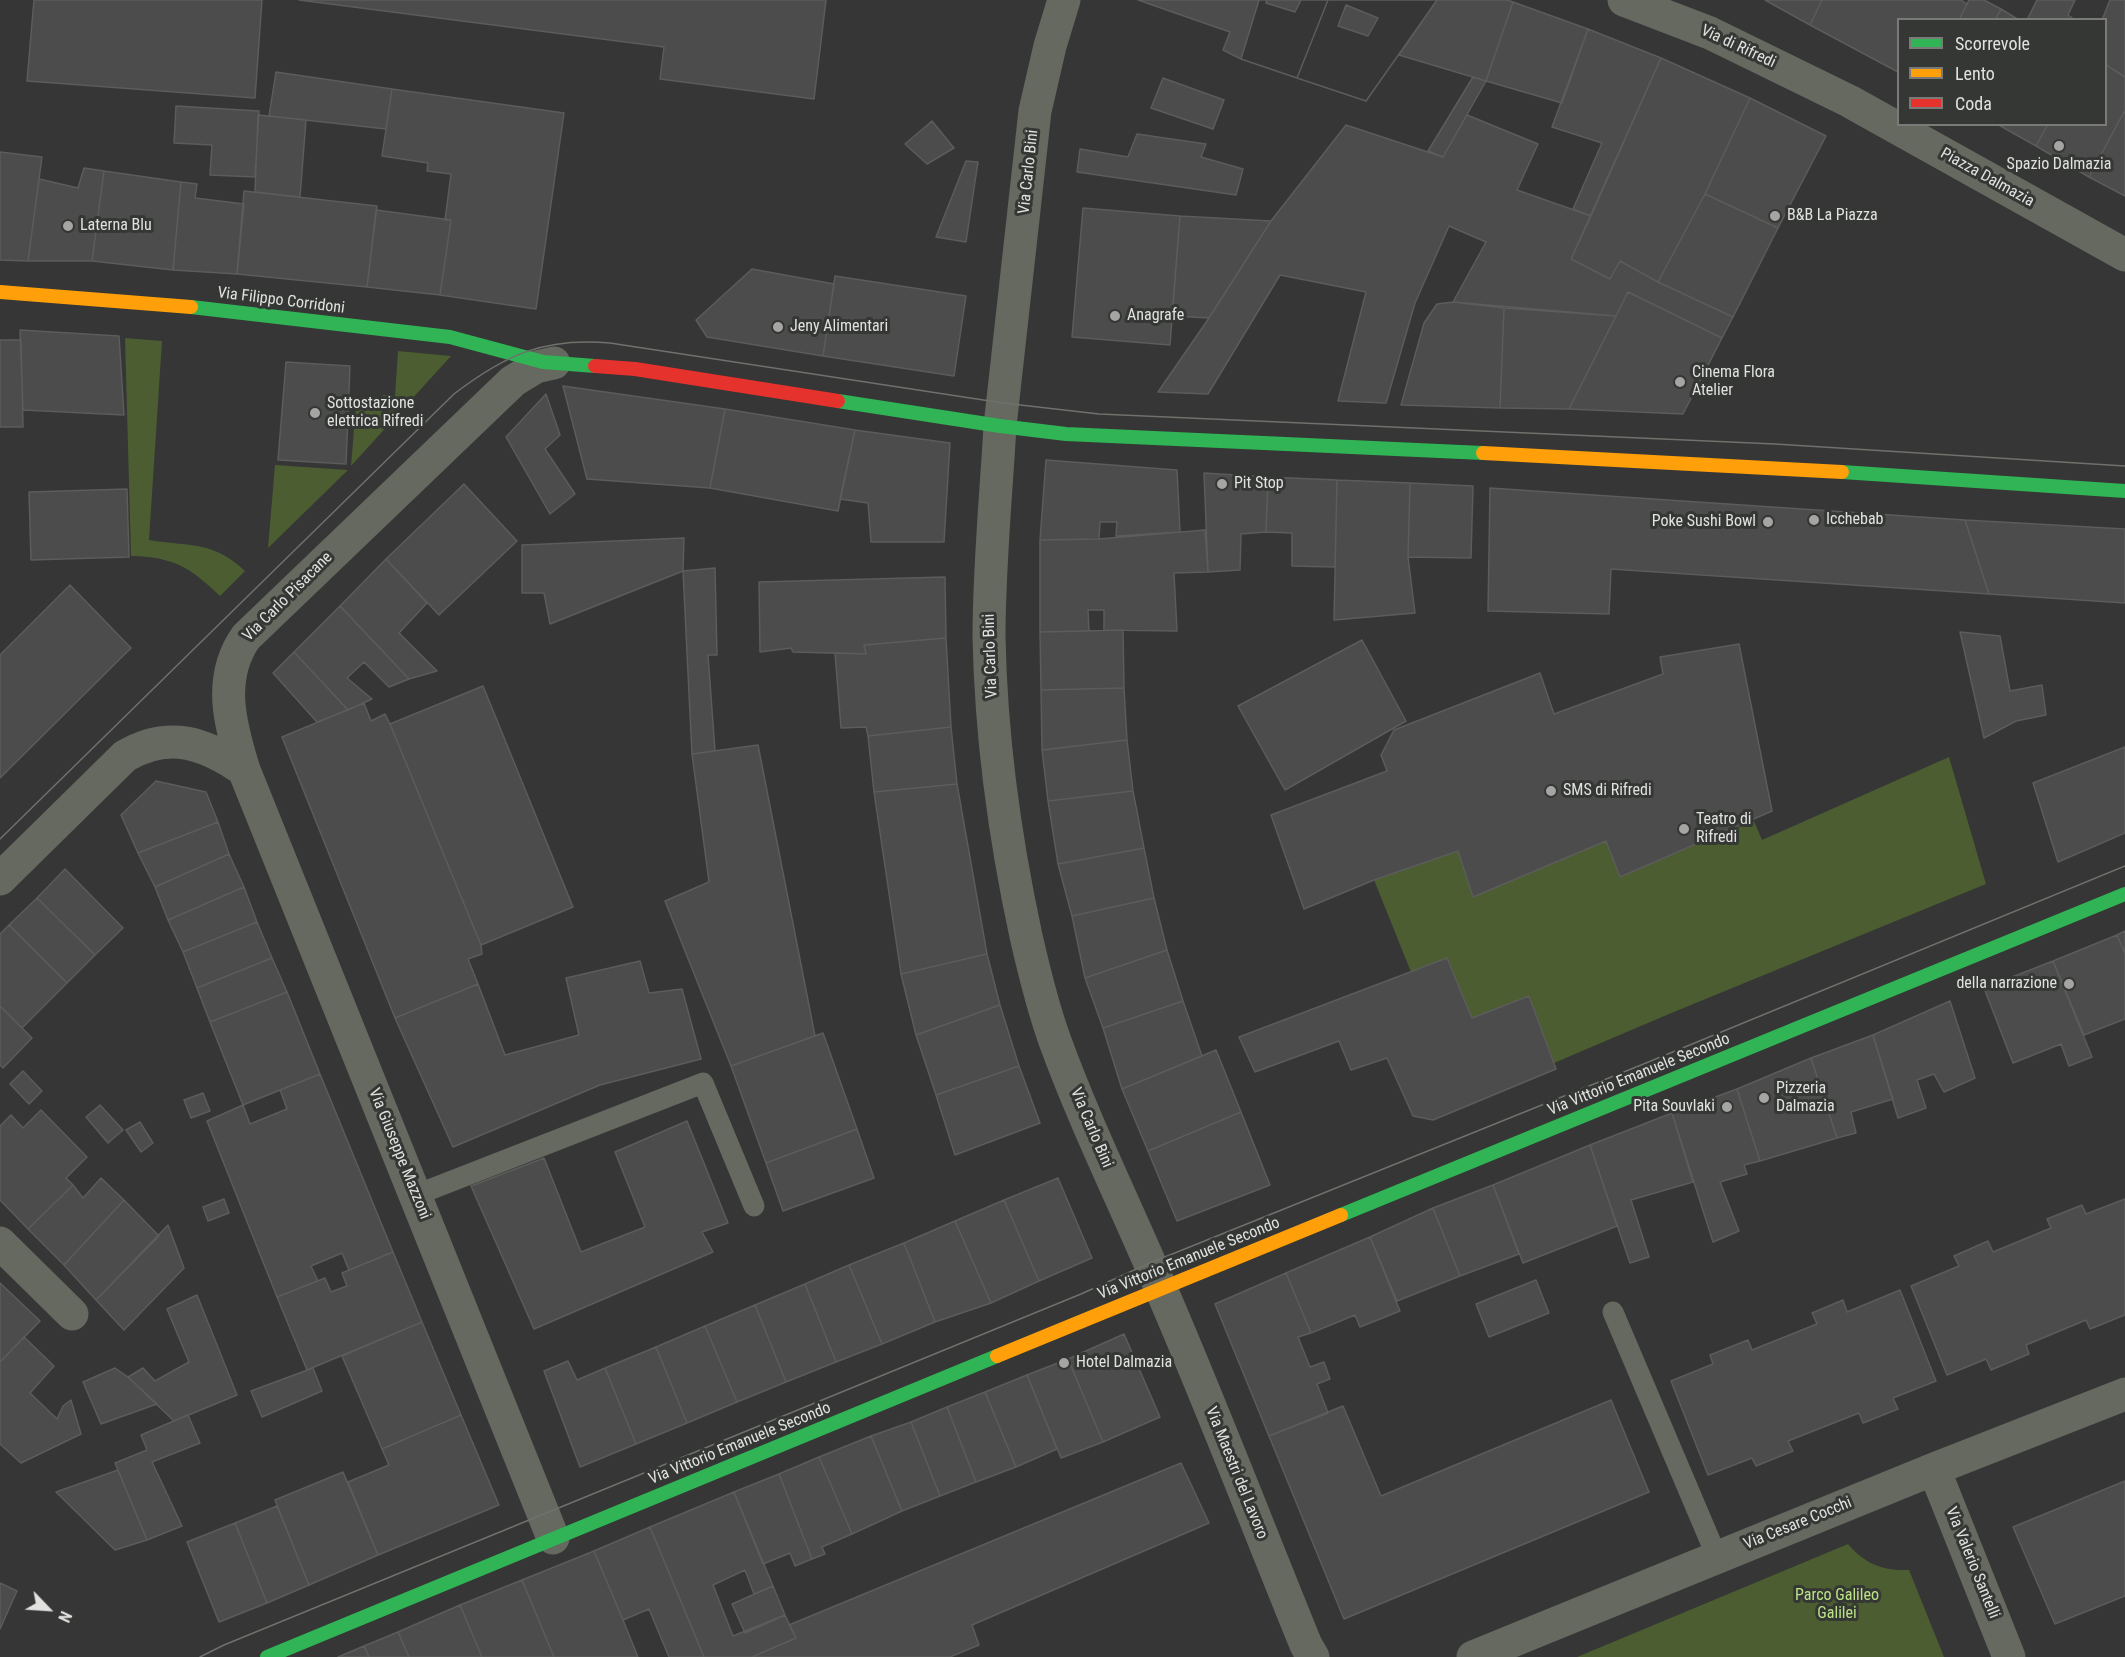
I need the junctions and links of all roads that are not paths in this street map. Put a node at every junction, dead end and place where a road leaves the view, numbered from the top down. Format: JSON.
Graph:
{"nodes":[{"id":1,"x":1064,"y":0,"type":"edge"},
{"id":2,"x":1624,"y":0,"type":"edge"},
{"id":3,"x":1849,"y":101,"type":"joint"},
{"id":4,"x":2125,"y":255,"type":"edge"},
{"id":5,"x":0,"y":292,"type":"edge"},
{"id":6,"x":554,"y":363,"type":"junction"},
{"id":7,"x":1000,"y":426,"type":"junction"},
{"id":8,"x":2125,"y":491,"type":"edge"},
{"id":9,"x":244,"y":770,"type":"junction"},
{"id":10,"x":0,"y":879,"type":"edge"},
{"id":11,"x":2125,"y":894,"type":"edge"},
{"id":12,"x":416,"y":1195,"type":"junction"},
{"id":13,"x":754,"y":1206,"type":"dead end"},
{"id":14,"x":0,"y":1243,"type":"edge"},
{"id":15,"x":1161,"y":1289,"type":"junction"},
{"id":16,"x":1613,"y":1312,"type":"dead end"},
{"id":17,"x":72,"y":1314,"type":"dead end"},
{"id":18,"x":2125,"y":1394,"type":"edge"},
{"id":19,"x":1934,"y":1469,"type":"junction"},
{"id":20,"x":553,"y":1538,"type":"junction"},
{"id":21,"x":1717,"y":1557,"type":"junction"},
{"id":22,"x":267,"y":1657,"type":"edge"},
{"id":23,"x":1313,"y":1657,"type":"edge"},
{"id":24,"x":1473,"y":1657,"type":"edge"},
{"id":25,"x":2009,"y":1657,"type":"edge"}],
"edges":[{"from":1,"to":7,"type":"street","name":"Via Carlo Bini"},
{"from":2,"to":3,"type":"street","name":"Via di Rifredi"},
{"from":3,"to":4,"type":"street","name":"Piazza Dalmazia"},
{"from":5,"to":6,"type":"street","name":"Via Filippo Corridoni"},
{"from":6,"to":7,"type":"street","name":"Via Filippo Corridoni"},
{"from":6,"to":9,"type":"street","name":"Via Carlo Pisacane"},
{"from":7,"to":8,"type":"street","name":"Via Filippo Corridoni"},
{"from":7,"to":15,"type":"street","name":"Via Carlo Bini"},
{"from":9,"to":10,"type":"street"},
{"from":9,"to":12,"type":"street","name":"Via Giuseppe Mazzoni"},
{"from":11,"to":15,"type":"street","name":"Via Vittorio Emanuele Secondo"},
{"from":12,"to":13,"type":"lane"},
{"from":12,"to":20,"type":"street","name":"Via Giuseppe Mazzoni"},
{"from":14,"to":17,"type":"street"},
{"from":15,"to":20,"type":"street","name":"Via Vittorio Emanuele Secondo"},
{"from":15,"to":23,"type":"street","name":"Via Maestri del Lavoro"},
{"from":16,"to":21,"type":"lane"},
{"from":18,"to":19,"type":"street","name":"Via Cesare Cocchi"},
{"from":19,"to":21,"type":"street","name":"Via Cesare Cocchi"},
{"from":19,"to":25,"type":"street","name":"Via Valerio Santelli"},
{"from":20,"to":22,"type":"street","name":"Via Vittorio Emanuele Secondo"},
{"from":21,"to":24,"type":"street","name":"Via Cesare Cocchi"}]}
